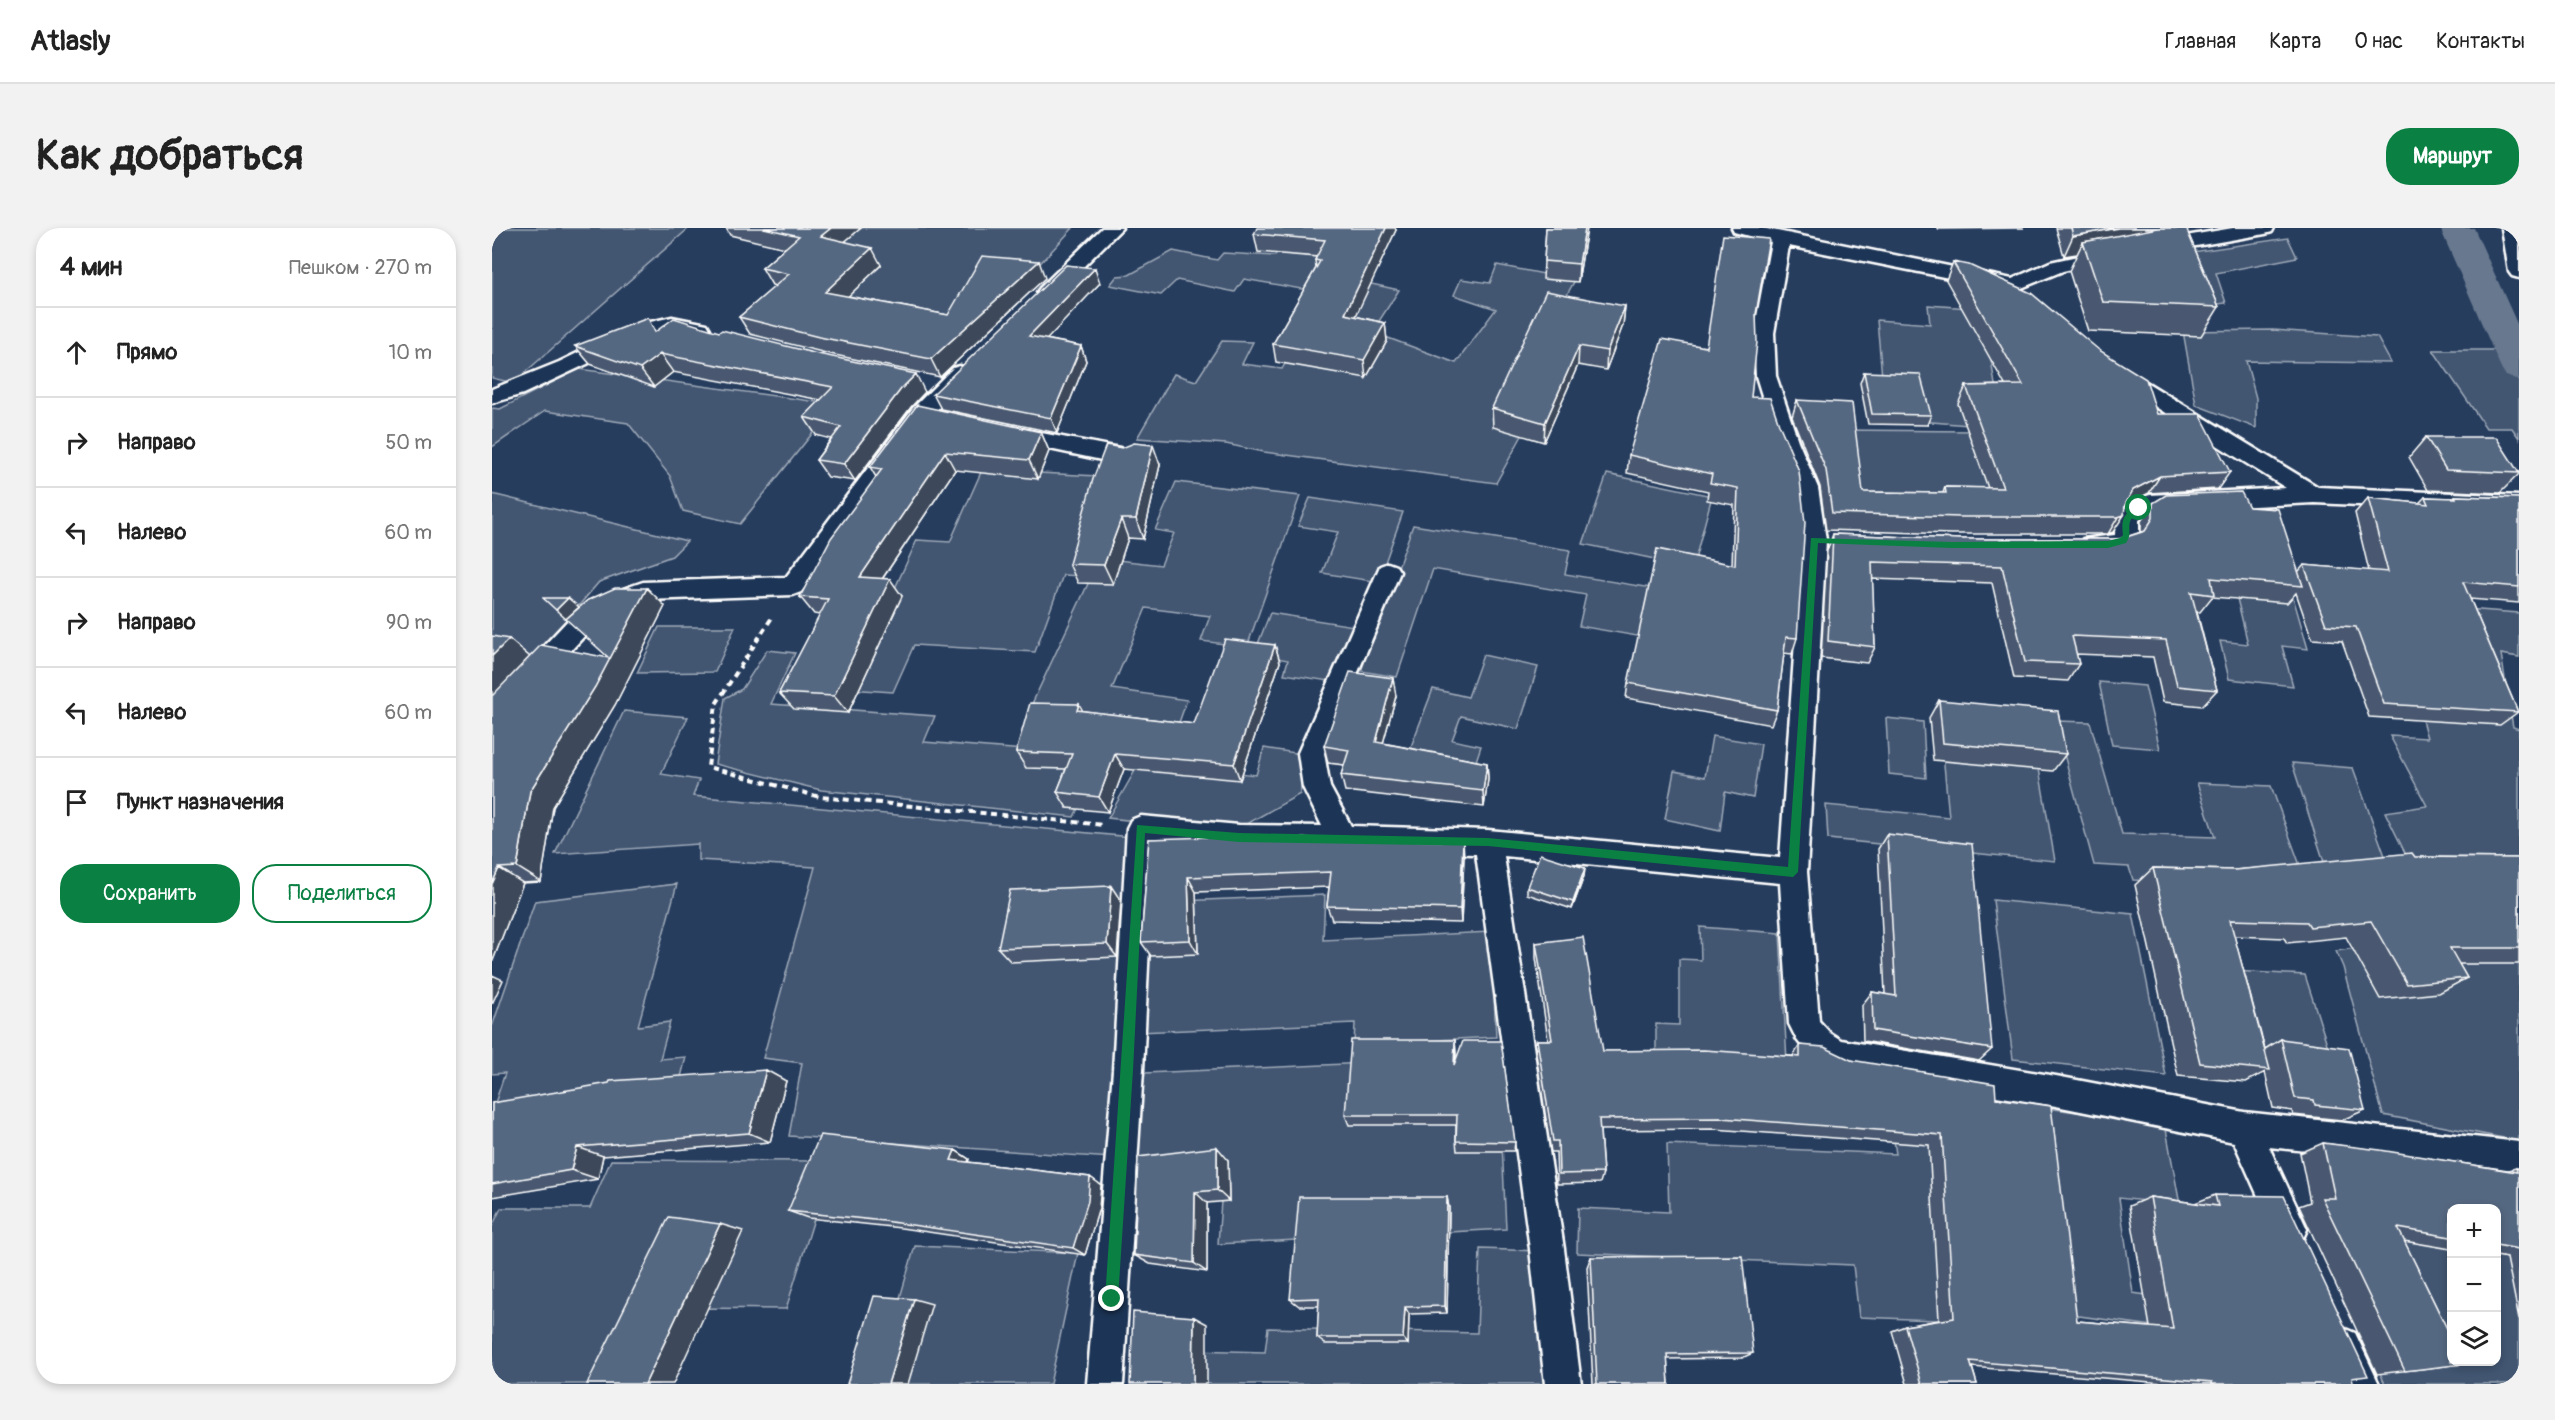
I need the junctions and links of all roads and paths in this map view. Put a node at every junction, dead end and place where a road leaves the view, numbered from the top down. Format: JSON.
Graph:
{"nodes":[{"id":1,"x":1113,"y":228,"type":"edge"},
{"id":2,"x":1741,"y":228,"type":"edge"},
{"id":3,"x":2265,"y":228,"type":"edge"},
{"id":4,"x":2511,"y":228,"type":"edge"},
{"id":5,"x":1781,"y":238,"type":"junction"},
{"id":6,"x":2519,"y":272,"type":"edge"},
{"id":7,"x":2014,"y":285,"type":"junction"},
{"id":8,"x":2029,"y":302,"type":"edge"},
{"id":9,"x":1036,"y":303,"type":"edge"},
{"id":10,"x":722,"y":335,"type":"edge"},
{"id":11,"x":978,"y":357,"type":"edge"},
{"id":12,"x":2107,"y":367,"type":"edge"},
{"id":13,"x":922,"y":382,"type":"dead end"},
{"id":14,"x":945,"y":387,"type":"junction"},
{"id":15,"x":492,"y":396,"type":"edge"},
{"id":16,"x":985,"y":428,"type":"edge"},
{"id":17,"x":1130,"y":458,"type":"edge"},
{"id":18,"x":2314,"y":495,"type":"junction"},
{"id":19,"x":2519,"y":504,"type":"edge"},
{"id":20,"x":2074,"y":545,"type":"edge"},
{"id":21,"x":1388,"y":572,"type":"dead end"},
{"id":22,"x":793,"y":586,"type":"junction"},
{"id":23,"x":492,"y":718,"type":"edge"},
{"id":24,"x":1141,"y":828,"type":"junction"},
{"id":25,"x":1343,"y":838,"type":"junction"},
{"id":26,"x":1488,"y":842,"type":"junction"},
{"id":27,"x":1793,"y":872,"type":"junction"},
{"id":28,"x":2244,"y":1128,"type":"junction"},
{"id":29,"x":2519,"y":1158,"type":"edge"},
{"id":30,"x":2302,"y":1256,"type":"edge"},
{"id":31,"x":2331,"y":1320,"type":"edge"},
{"id":32,"x":1105,"y":1384,"type":"edge"},
{"id":33,"x":1563,"y":1384,"type":"edge"},
{"id":34,"x":2361,"y":1384,"type":"edge"}],
"edges":[{"from":1,"to":9,"type":"lane"},
{"from":2,"to":5,"type":"lane"},
{"from":3,"to":7,"type":"lane"},
{"from":4,"to":6,"type":"lane"},
{"from":5,"to":7,"type":"lane"},
{"from":5,"to":27,"type":"lane"},
{"from":7,"to":8,"type":"lane"},
{"from":10,"to":15,"type":"lane"},
{"from":11,"to":14,"type":"lane"},
{"from":12,"to":18,"type":"lane"},
{"from":13,"to":14,"type":"lane"},
{"from":14,"to":22,"type":"lane"},
{"from":16,"to":17,"type":"lane"},
{"from":18,"to":19,"type":"lane"},
{"from":18,"to":20,"type":"lane"},
{"from":21,"to":25,"type":"lane"},
{"from":22,"to":23,"type":"lane"},
{"from":22,"to":24,"type":"path"},
{"from":24,"to":25,"type":"lane"},
{"from":24,"to":32,"type":"lane"},
{"from":25,"to":26,"type":"lane"},
{"from":26,"to":27,"type":"lane"},
{"from":26,"to":33,"type":"lane"},
{"from":27,"to":28,"type":"lane"},
{"from":28,"to":29,"type":"lane"},
{"from":28,"to":30,"type":"lane"},
{"from":31,"to":34,"type":"lane"}]}
